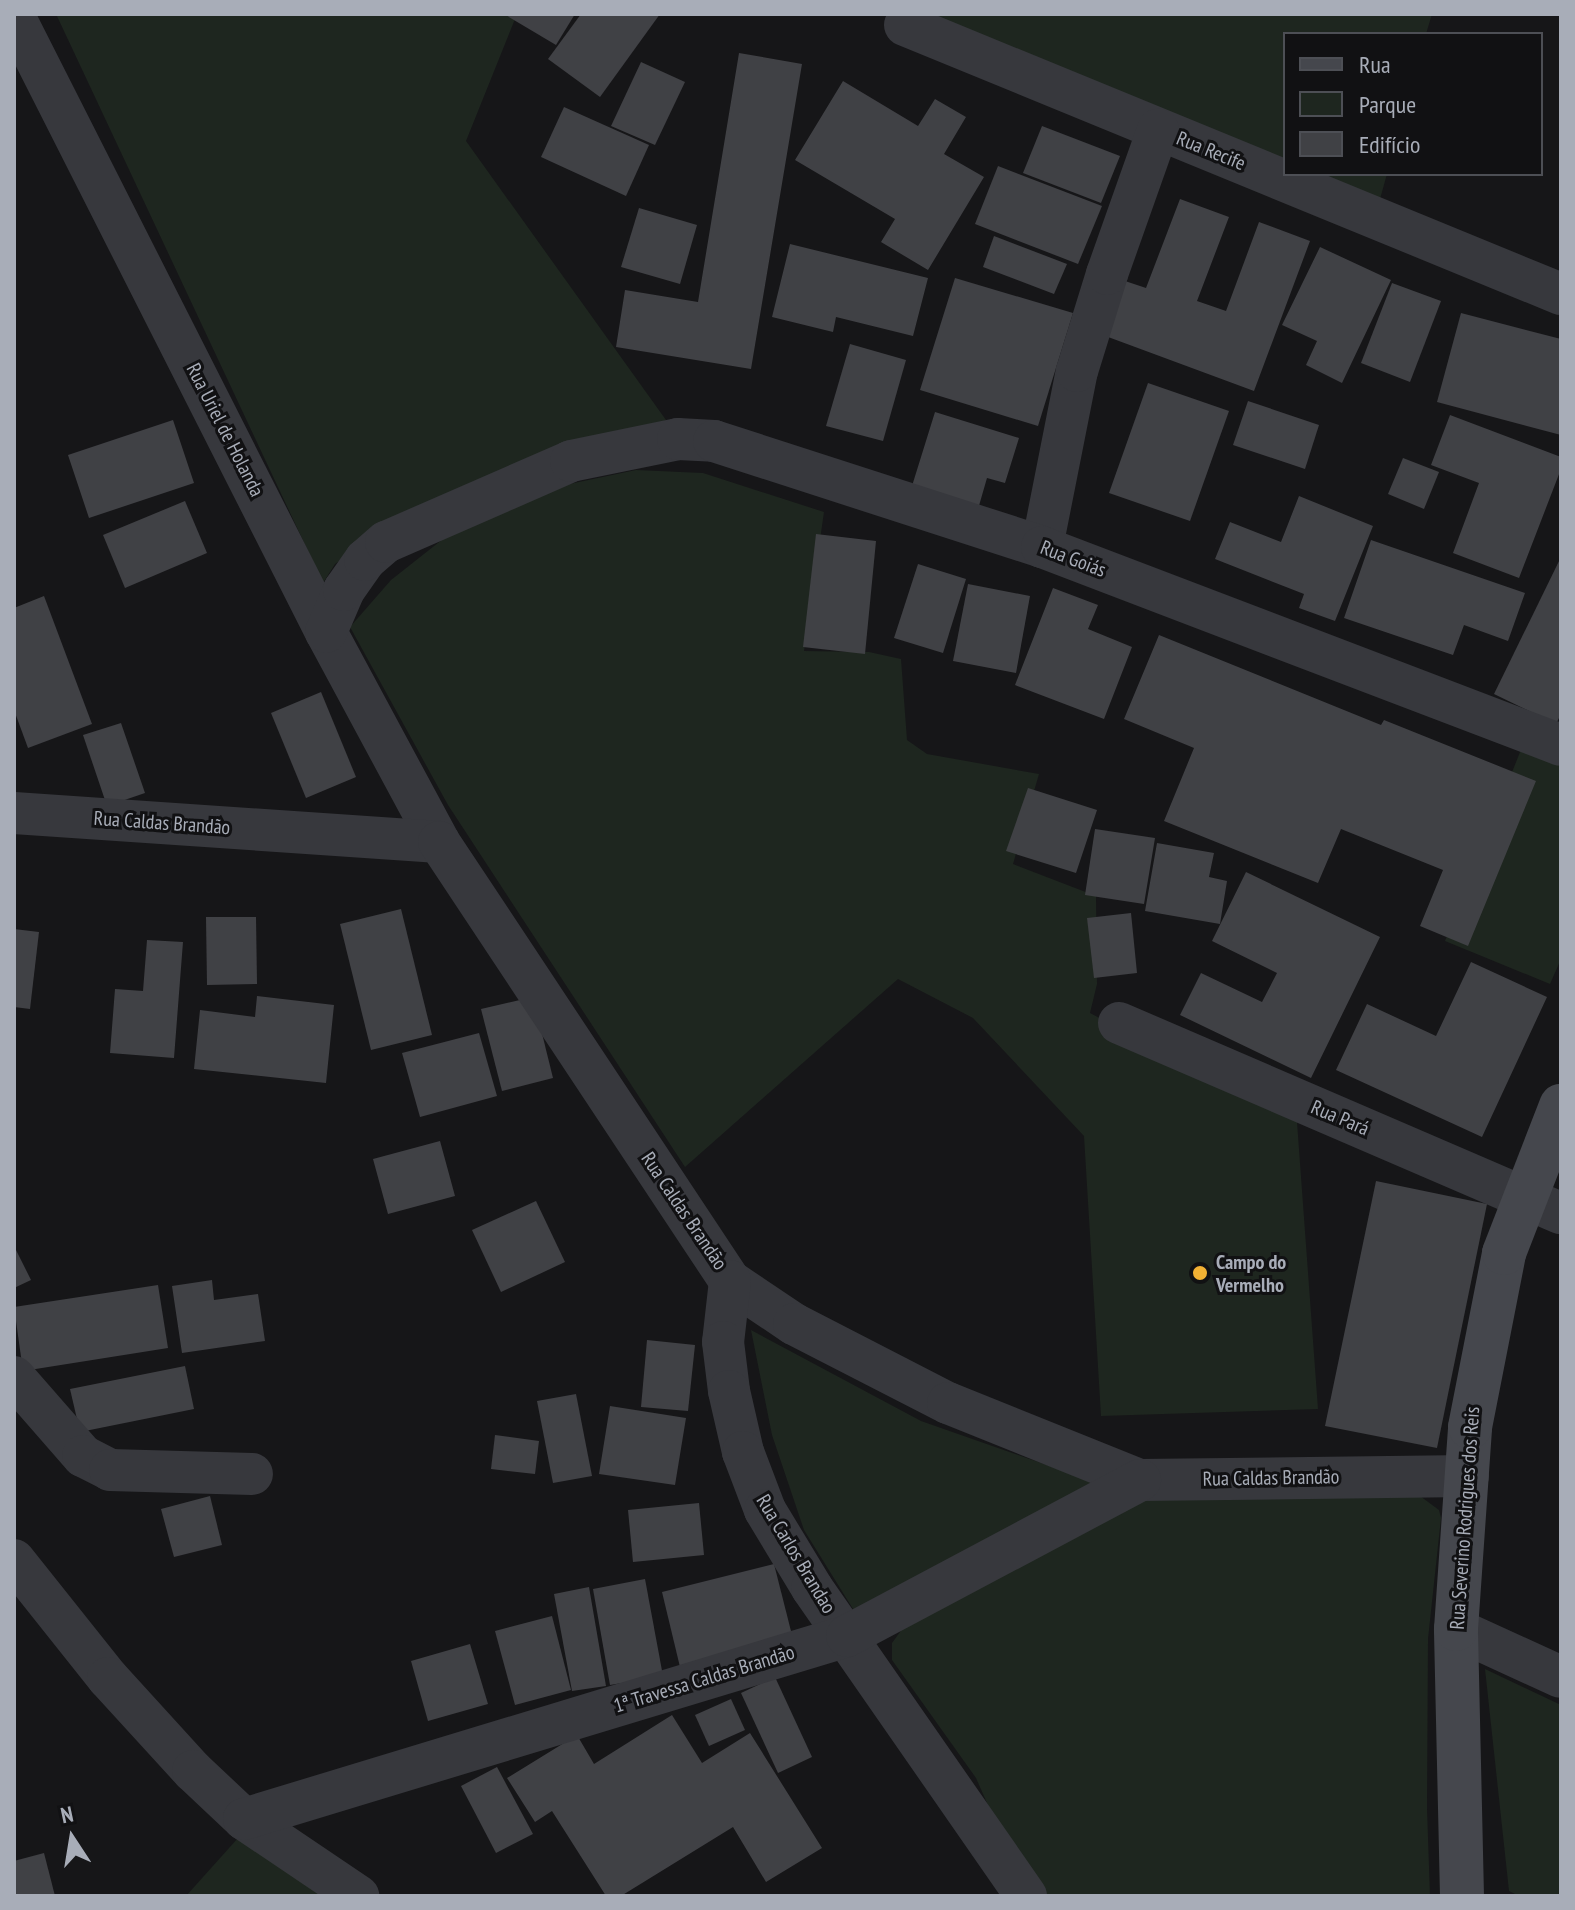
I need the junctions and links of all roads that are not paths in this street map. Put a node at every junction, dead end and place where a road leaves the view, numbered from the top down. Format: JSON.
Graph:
{"nodes":[{"id":1,"x":905,"y":25,"type":"dead end"},
{"id":2,"x":17,"y":37,"type":"edge"},
{"id":3,"x":1158,"y":130,"type":"junction"},
{"id":4,"x":1561,"y":294,"type":"edge"},
{"id":5,"x":1042,"y":547,"type":"junction"},
{"id":6,"x":326,"y":632,"type":"junction"},
{"id":7,"x":1561,"y":745,"type":"edge"},
{"id":8,"x":14,"y":813,"type":"edge"},
{"id":9,"x":439,"y":842,"type":"junction"},
{"id":10,"x":1119,"y":1023,"type":"dead end"},
{"id":11,"x":1561,"y":1106,"type":"edge"},
{"id":12,"x":1544,"y":1206,"type":"edge"},
{"id":13,"x":730,"y":1281,"type":"junction"},
{"id":14,"x":14,"y":1377,"type":"edge"},
{"id":15,"x":252,"y":1474,"type":"dead end"},
{"id":16,"x":1468,"y":1476,"type":"junction"},
{"id":17,"x":1140,"y":1480,"type":"junction"},
{"id":18,"x":14,"y":1560,"type":"edge"},
{"id":19,"x":1456,"y":1629,"type":"junction"},
{"id":20,"x":847,"y":1636,"type":"junction"},
{"id":21,"x":1561,"y":1677,"type":"edge"},
{"id":22,"x":244,"y":1819,"type":"junction"},
{"id":23,"x":358,"y":1896,"type":"edge"},
{"id":24,"x":1026,"y":1896,"type":"edge"},
{"id":25,"x":1462,"y":1896,"type":"edge"}],
"edges":[{"from":1,"to":3,"type":"street","name":"Rua Recife"},
{"from":2,"to":6,"type":"street","name":"Rua Uriel de Holanda"},
{"from":3,"to":4,"type":"street","name":"Rua Recife"},
{"from":3,"to":5,"type":"street"},
{"from":5,"to":6,"type":"street","name":"Rua Goiás"},
{"from":5,"to":7,"type":"street","name":"Rua Goiás"},
{"from":6,"to":9,"type":"street","name":"Rua Uriel de Holanda"},
{"from":8,"to":9,"type":"street","name":"Rua Caldas Brandão"},
{"from":9,"to":13,"type":"street","name":"Rua Caldas Brandão"},
{"from":10,"to":12,"type":"street","name":"Rua Pará"},
{"from":11,"to":12,"type":"street","name":"Rua Severino Rodrigues dos Reis"},
{"from":12,"to":16,"type":"street","name":"Rua Severino Rodrigues dos Reis"},
{"from":13,"to":17,"type":"street","name":"Rua Caldas Brandão"},
{"from":13,"to":20,"type":"street","name":"Rua Carlos Brandao"},
{"from":14,"to":15,"type":"street"},
{"from":16,"to":17,"type":"street","name":"Rua Caldas Brandão"},
{"from":16,"to":19,"type":"street","name":"Rua Severino Rodrigues dos Reis"},
{"from":17,"to":20,"type":"street","name":"1ª Travessa Caldas Brandão"},
{"from":18,"to":22,"type":"street"},
{"from":19,"to":21,"type":"street"},
{"from":19,"to":25,"type":"street","name":"Rua Severino Rodrigues dos Reis"},
{"from":20,"to":22,"type":"street","name":"1ª Travessa Caldas Brandão"},
{"from":20,"to":24,"type":"street"},
{"from":22,"to":23,"type":"street"}]}
